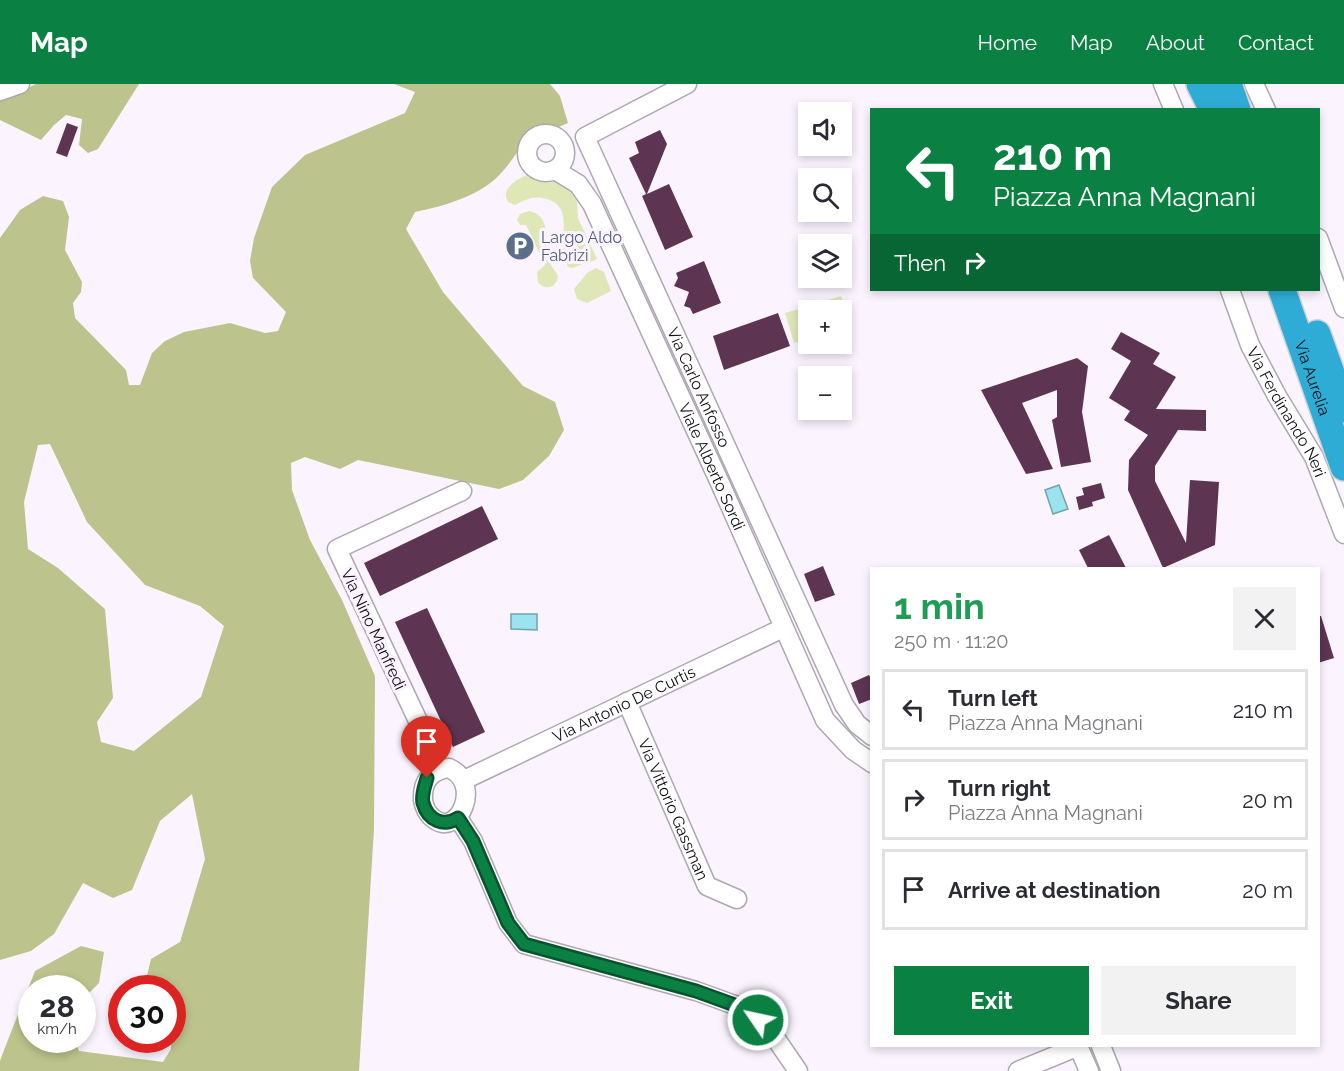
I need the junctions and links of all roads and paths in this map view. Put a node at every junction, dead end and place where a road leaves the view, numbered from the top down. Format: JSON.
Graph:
{"nodes":[{"id":1,"x":20,"y":84,"type":"edge"},
{"id":2,"x":687,"y":84,"type":"edge"},
{"id":3,"x":1163,"y":84,"type":"edge"},
{"id":4,"x":1200,"y":84,"type":"edge"},
{"id":5,"x":1211,"y":84,"type":"edge"},
{"id":6,"x":1228,"y":84,"type":"edge"},
{"id":7,"x":1254,"y":84,"type":"edge"},
{"id":8,"x":0,"y":91,"type":"edge"},
{"id":9,"x":1173,"y":108,"type":"edge"},
{"id":10,"x":1212,"y":108,"type":"edge"},
{"id":11,"x":1219,"y":108,"type":"edge"},
{"id":12,"x":1236,"y":108,"type":"edge"},
{"id":13,"x":1265,"y":108,"type":"edge"},
{"id":14,"x":585,"y":137,"type":"junction"},
{"id":15,"x":563,"y":145,"type":"junction"},
{"id":16,"x":555,"y":170,"type":"junction"},
{"id":17,"x":1320,"y":243,"type":"edge"},
{"id":18,"x":1230,"y":291,"type":"edge"},
{"id":19,"x":1282,"y":291,"type":"edge"},
{"id":20,"x":1301,"y":291,"type":"edge"},
{"id":21,"x":1344,"y":308,"type":"edge"},
{"id":22,"x":1344,"y":409,"type":"edge"},
{"id":23,"x":1344,"y":466,"type":"edge"},
{"id":24,"x":738,"y":474,"type":"junction"},
{"id":25,"x":720,"y":483,"type":"junction"},
{"id":26,"x":462,"y":491,"type":"dead end"},
{"id":27,"x":1344,"y":534,"type":"edge"},
{"id":28,"x":783,"y":628,"type":"junction"},
{"id":29,"x":627,"y":702,"type":"junction"},
{"id":30,"x":870,"y":734,"type":"edge"},
{"id":31,"x":870,"y":762,"type":"edge"},
{"id":32,"x":438,"y":769,"type":"junction"},
{"id":33,"x":464,"y":780,"type":"junction"},
{"id":34,"x":458,"y":818,"type":"junction"},
{"id":35,"x":737,"y":899,"type":"dead end"},
{"id":36,"x":1076,"y":1047,"type":"edge"},
{"id":37,"x":1078,"y":1047,"type":"edge"},
{"id":38,"x":1101,"y":1047,"type":"edge"},
{"id":39,"x":798,"y":1071,"type":"edge"},
{"id":40,"x":1018,"y":1071,"type":"edge"},
{"id":41,"x":1089,"y":1071,"type":"edge"},
{"id":42,"x":1111,"y":1071,"type":"edge"}],
"edges":[{"from":1,"to":8,"type":"street"},
{"from":2,"to":14,"type":"street"},
{"from":3,"to":9,"type":"street"},
{"from":4,"to":10,"type":"highway"},
{"from":5,"to":11,"type":"highway"},
{"from":6,"to":12,"type":"highway"},
{"from":7,"to":13,"type":"street"},
{"from":14,"to":15,"type":"street"},
{"from":14,"to":24,"type":"street","name":"Via Carlo Anfosso"},
{"from":15,"to":16,"type":"street"},
{"from":15,"to":16,"type":"street"},
{"from":16,"to":25,"type":"street","name":"Viale Alberto Sordi"},
{"from":17,"to":21,"type":"street"},
{"from":18,"to":27,"type":"street","name":"Via Ferdinando Neri"},
{"from":19,"to":23,"type":"highway","name":"Via Aurelia"},
{"from":20,"to":22,"type":"highway","name":"Via Aurelia"},
{"from":24,"to":25,"type":"street"},
{"from":24,"to":30,"type":"street","name":"Via Carlo Anfosso"},
{"from":25,"to":28,"type":"street","name":"Viale Alberto Sordi"},
{"from":26,"to":32,"type":"street","name":"Via Nino Manfredi"},
{"from":28,"to":29,"type":"street","name":"Via Antonio De Curtis"},
{"from":28,"to":31,"type":"street","name":"Viale Alberto Sordi"},
{"from":29,"to":33,"type":"street","name":"Via Antonio De Curtis"},
{"from":29,"to":35,"type":"street","name":"Via Vittorio Gassman"},
{"from":32,"to":33,"type":"street"},
{"from":32,"to":34,"type":"street"},
{"from":33,"to":34,"type":"street"},
{"from":34,"to":39,"type":"street"},
{"from":36,"to":40,"type":"street"},
{"from":37,"to":41,"type":"street"},
{"from":38,"to":42,"type":"street"}]}
